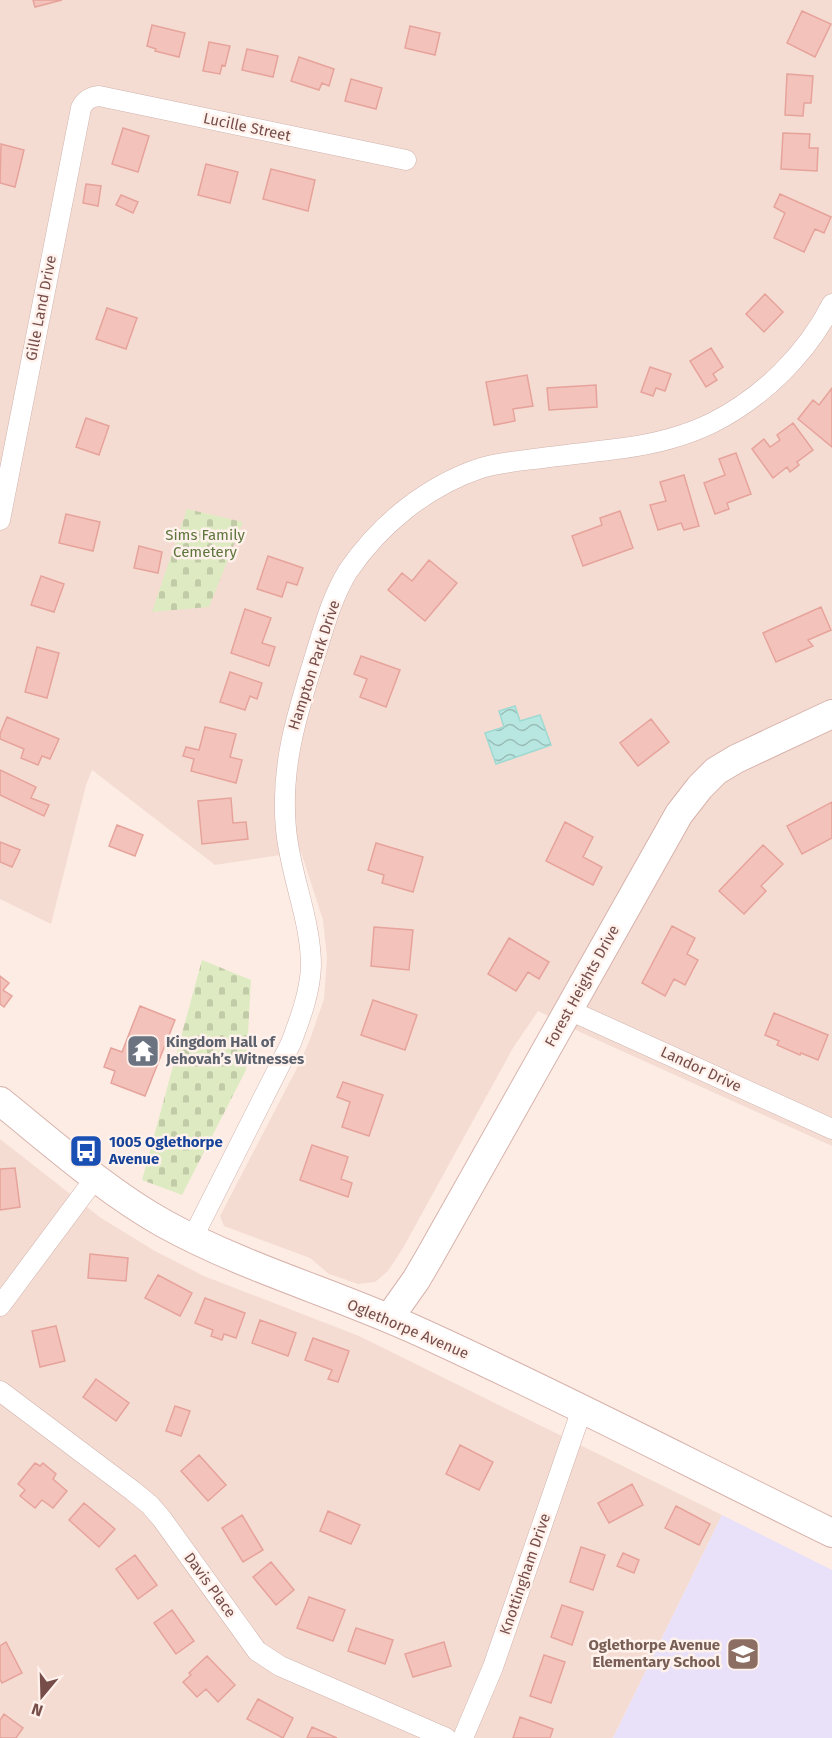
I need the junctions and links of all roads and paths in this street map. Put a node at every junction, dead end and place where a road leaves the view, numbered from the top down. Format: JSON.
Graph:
{"nodes":[{"id":1,"x":88,"y":99,"type":"joint"},
{"id":2,"x":406,"y":160,"type":"dead end"},
{"id":3,"x":832,"y":304,"type":"edge"},
{"id":4,"x":0,"y":520,"type":"edge"},
{"id":5,"x":832,"y":714,"type":"edge"},
{"id":6,"x":569,"y":1010,"type":"junction"},
{"id":7,"x":0,"y":1101,"type":"edge"},
{"id":8,"x":832,"y":1129,"type":"edge"},
{"id":9,"x":96,"y":1177,"type":"junction"},
{"id":10,"x":192,"y":1239,"type":"junction"},
{"id":11,"x":0,"y":1306,"type":"edge"},
{"id":12,"x":389,"y":1318,"type":"junction"},
{"id":13,"x":0,"y":1391,"type":"edge"},
{"id":14,"x":582,"y":1409,"type":"junction"},
{"id":15,"x":832,"y":1533,"type":"edge"},
{"id":16,"x":446,"y":1738,"type":"edge"},
{"id":17,"x":463,"y":1738,"type":"edge"}],
"edges":[{"from":1,"to":2,"type":"street","name":"Lucille Street"},
{"from":1,"to":4,"type":"street","name":"Gille Land Drive"},
{"from":3,"to":10,"type":"street","name":"Hampton Park Drive"},
{"from":5,"to":6,"type":"main road","name":"Forest Heights Drive"},
{"from":6,"to":8,"type":"street","name":"Landor Drive"},
{"from":6,"to":12,"type":"main road","name":"Forest Heights Drive"},
{"from":7,"to":9,"type":"main road","name":"Oglethorpe Avenue"},
{"from":9,"to":10,"type":"main road","name":"Oglethorpe Avenue"},
{"from":9,"to":11,"type":"street"},
{"from":10,"to":12,"type":"main road","name":"Oglethorpe Avenue"},
{"from":12,"to":14,"type":"main road","name":"Oglethorpe Avenue"},
{"from":13,"to":16,"type":"street","name":"Davis Place"},
{"from":14,"to":15,"type":"main road","name":"Oglethorpe Avenue"},
{"from":14,"to":17,"type":"street","name":"Knottingham Drive"}]}
